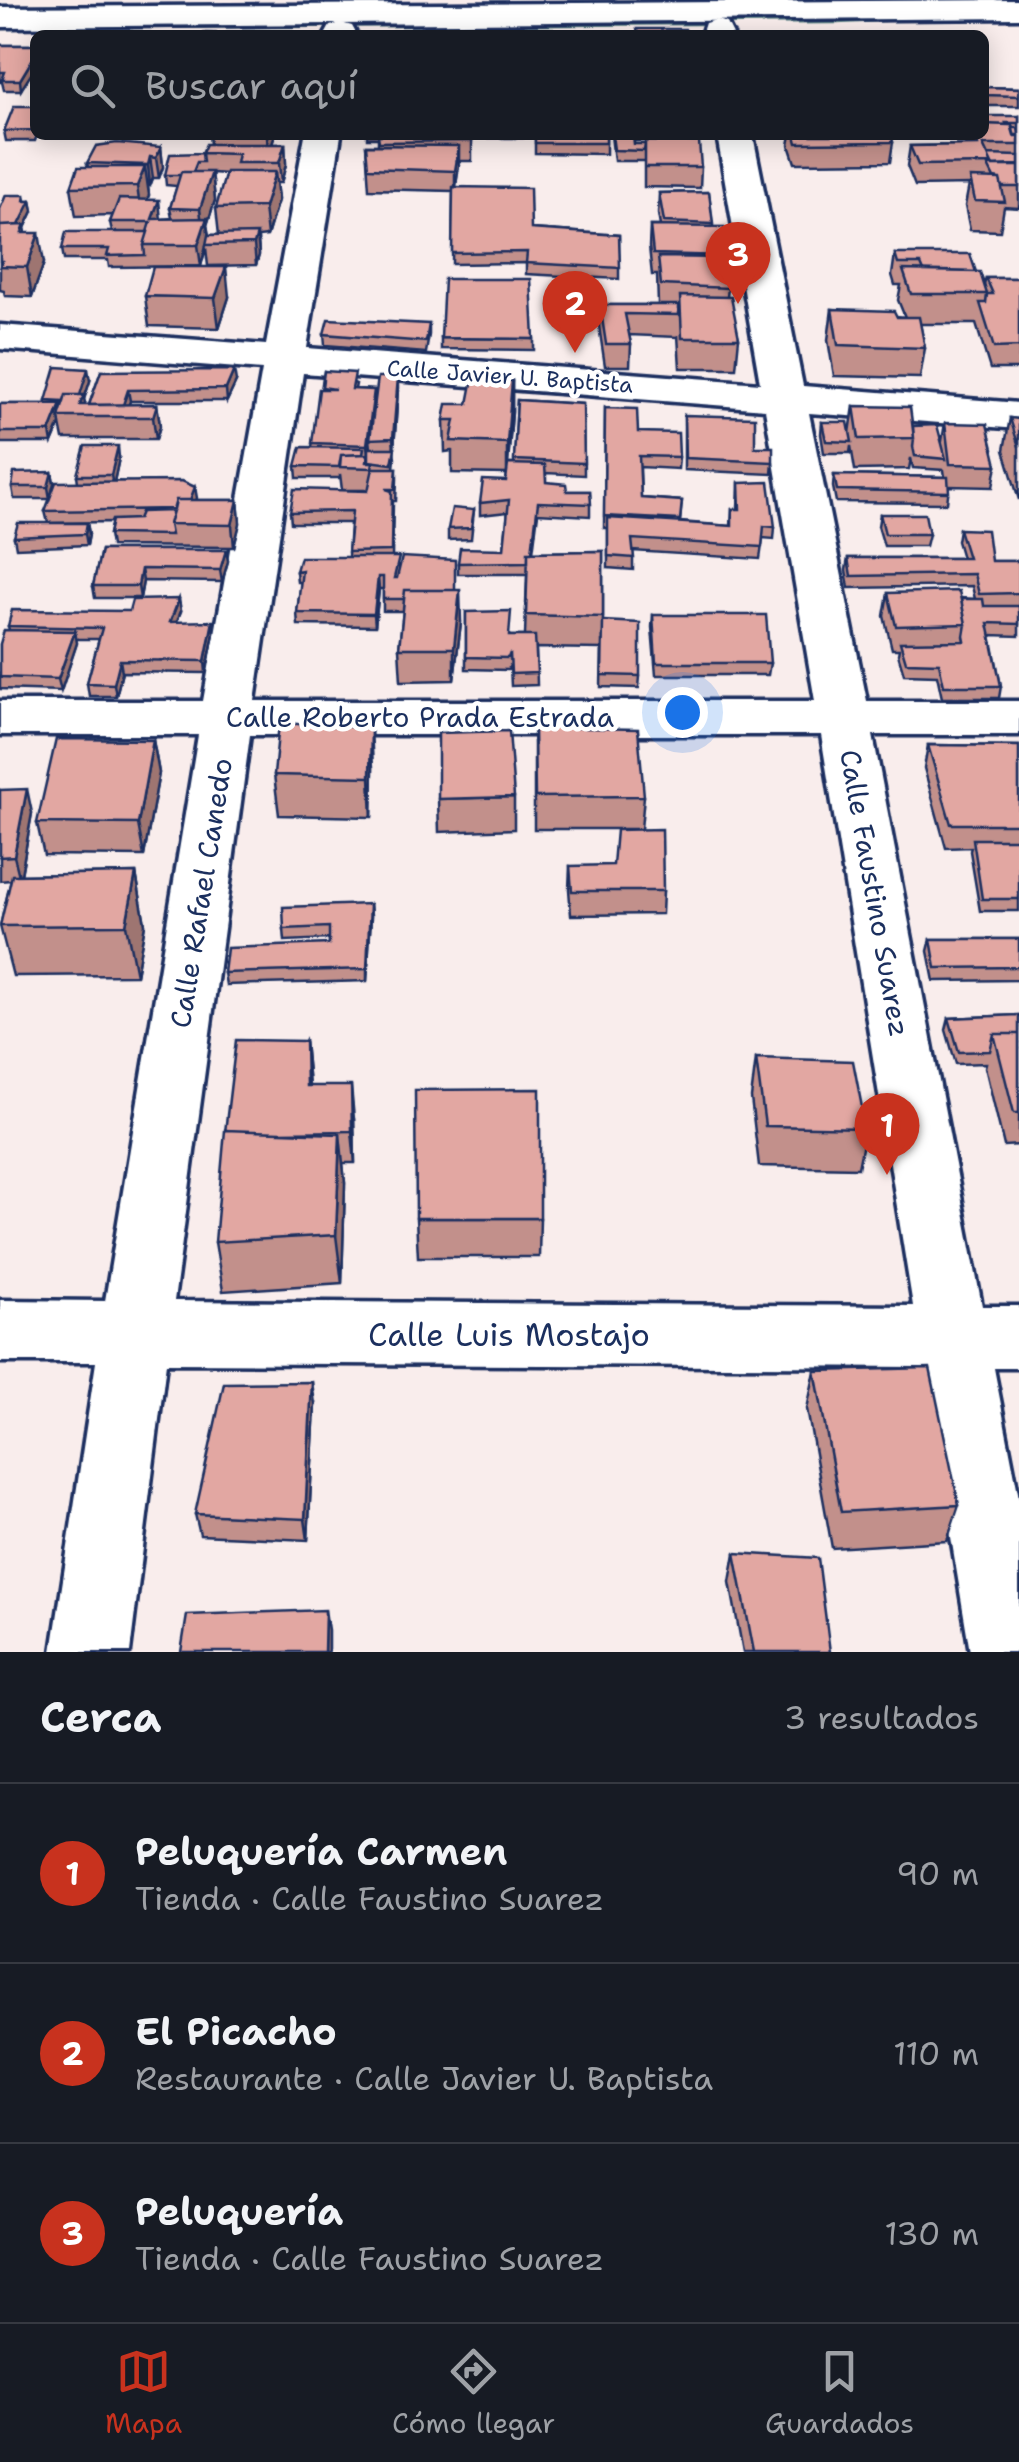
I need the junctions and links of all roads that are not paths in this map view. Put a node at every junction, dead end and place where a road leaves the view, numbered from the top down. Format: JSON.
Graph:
{"nodes":[{"id":1,"x":1019,"y":9,"type":"edge"},
{"id":2,"x":0,"y":17,"type":"edge"},
{"id":3,"x":1019,"y":28,"type":"edge"},
{"id":4,"x":898,"y":30,"type":"edge"},
{"id":5,"x":30,"y":35,"type":"edge"},
{"id":6,"x":0,"y":36,"type":"edge"},
{"id":7,"x":323,"y":140,"type":"edge"},
{"id":8,"x":736,"y":140,"type":"edge"},
{"id":9,"x":0,"y":336,"type":"edge"},
{"id":10,"x":284,"y":358,"type":"junction"},
{"id":11,"x":781,"y":397,"type":"junction"},
{"id":12,"x":1019,"y":416,"type":"edge"},
{"id":13,"x":844,"y":716,"type":"junction"},
{"id":14,"x":0,"y":718,"type":"edge"},
{"id":15,"x":228,"y":718,"type":"junction"},
{"id":16,"x":1019,"y":718,"type":"edge"},
{"id":17,"x":0,"y":1331,"type":"edge"},
{"id":18,"x":134,"y":1332,"type":"junction"},
{"id":19,"x":987,"y":1337,"type":"edge"},
{"id":20,"x":91,"y":1652,"type":"edge"},
{"id":21,"x":1009,"y":1652,"type":"edge"}],
"edges":[{"from":1,"to":2,"type":"main road"},
{"from":3,"to":4,"type":"main road"},
{"from":5,"to":6,"type":"main road"},
{"from":7,"to":10,"type":"main road","name":"Calle Rafael Canedo"},
{"from":8,"to":11,"type":"main road","name":"Calle Faustino Suarez"},
{"from":9,"to":10,"type":"main road","name":"Calle Javier U. Baptista"},
{"from":10,"to":11,"type":"main road","name":"Calle Javier U. Baptista"},
{"from":10,"to":15,"type":"main road","name":"Calle Rafael Canedo"},
{"from":11,"to":12,"type":"main road","name":"Calle Javier U. Baptista"},
{"from":11,"to":13,"type":"main road","name":"Calle Faustino Suarez"},
{"from":13,"to":15,"type":"main road","name":"Calle Roberto Prada Estrada"},
{"from":13,"to":16,"type":"main road","name":"Calle Roberto Prada Estrada"},
{"from":13,"to":19,"type":"main road","name":"Calle Faustino Suarez"},
{"from":14,"to":15,"type":"main road","name":"Calle Roberto Prada Estrada"},
{"from":15,"to":18,"type":"main road","name":"Calle Rafael Canedo"},
{"from":17,"to":18,"type":"main road","name":"Calle Luis Mostajo"},
{"from":18,"to":19,"type":"main road","name":"Calle Luis Mostajo"},
{"from":18,"to":20,"type":"main road","name":"Calle Rafael Canedo"},
{"from":19,"to":21,"type":"main road","name":"Calle Faustino Suarez"}]}
